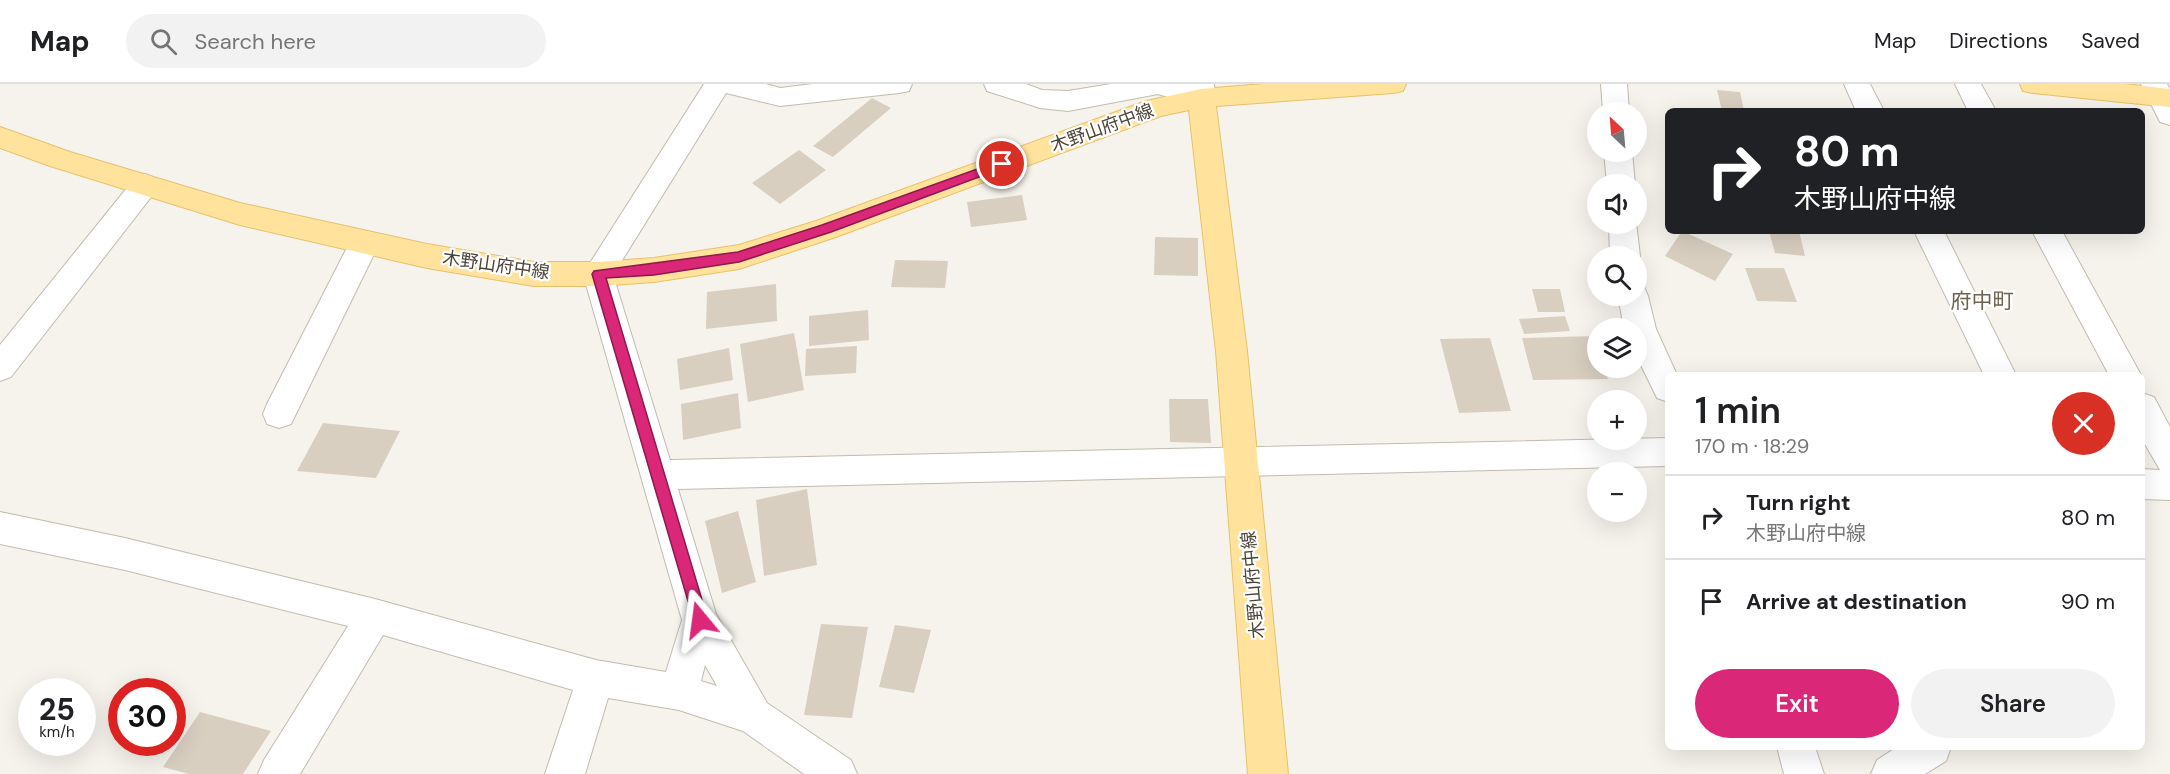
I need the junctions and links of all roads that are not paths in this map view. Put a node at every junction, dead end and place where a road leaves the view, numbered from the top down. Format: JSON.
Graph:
{"nodes":[{"id":1,"x":718,"y":84,"type":"edge"},
{"id":2,"x":728,"y":84,"type":"edge"},
{"id":3,"x":899,"y":84,"type":"edge"},
{"id":4,"x":997,"y":84,"type":"edge"},
{"id":5,"x":1393,"y":84,"type":"edge"},
{"id":6,"x":1614,"y":84,"type":"edge"},
{"id":7,"x":1857,"y":84,"type":"edge"},
{"id":8,"x":1968,"y":84,"type":"edge"},
{"id":9,"x":2033,"y":84,"type":"edge"},
{"id":10,"x":1201,"y":91,"type":"edge"},
{"id":11,"x":2164,"y":99,"type":"edge"},
{"id":12,"x":1615,"y":102,"type":"edge"},
{"id":13,"x":1869,"y":108,"type":"edge"},
{"id":14,"x":1980,"y":108,"type":"edge"},
{"id":15,"x":0,"y":137,"type":"edge"},
{"id":16,"x":145,"y":185,"type":"junction"},
{"id":17,"x":1930,"y":234,"type":"edge"},
{"id":18,"x":2049,"y":234,"type":"edge"},
{"id":19,"x":365,"y":242,"type":"junction"},
{"id":20,"x":598,"y":274,"type":"junction"},
{"id":21,"x":1635,"y":306,"type":"edge"},
{"id":22,"x":0,"y":368,"type":"edge"},
{"id":23,"x":1999,"y":372,"type":"edge"},
{"id":24,"x":2122,"y":372,"type":"edge"},
{"id":25,"x":1665,"y":382,"type":"edge"},
{"id":26,"x":2145,"y":413,"type":"edge"},
{"id":27,"x":279,"y":414,"type":"dead end"},
{"id":28,"x":1665,"y":452,"type":"edge"},
{"id":29,"x":2170,"y":459,"type":"edge"},
{"id":30,"x":1243,"y":460,"type":"junction"},
{"id":31,"x":658,"y":475,"type":"junction"},
{"id":32,"x":2145,"y":484,"type":"edge"},
{"id":33,"x":2170,"y":485,"type":"edge"},
{"id":34,"x":0,"y":528,"type":"edge"},
{"id":35,"x":375,"y":616,"type":"junction"},
{"id":36,"x":700,"y":620,"type":"junction"},
{"id":37,"x":596,"y":678,"type":"junction"},
{"id":38,"x":679,"y":692,"type":"junction"},
{"id":39,"x":754,"y":716,"type":"junction"},
{"id":40,"x":1797,"y":750,"type":"edge"},
{"id":41,"x":1927,"y":750,"type":"edge"},
{"id":42,"x":278,"y":774,"type":"edge"},
{"id":43,"x":565,"y":774,"type":"edge"},
{"id":44,"x":837,"y":774,"type":"edge"},
{"id":45,"x":1268,"y":774,"type":"edge"},
{"id":46,"x":1804,"y":774,"type":"edge"},
{"id":47,"x":1891,"y":774,"type":"edge"}],
"edges":[{"from":1,"to":20,"type":"street"},
{"from":2,"to":3,"type":"street"},
{"from":4,"to":10,"type":"street"},
{"from":5,"to":10,"type":"main road"},
{"from":6,"to":12,"type":"street"},
{"from":7,"to":13,"type":"street"},
{"from":8,"to":14,"type":"street"},
{"from":9,"to":11,"type":"main road"},
{"from":10,"to":20,"type":"main road","name":"木野山府中線"},
{"from":10,"to":30,"type":"main road","name":"木野山府中線"},
{"from":15,"to":16,"type":"main road","name":"木野山府中線"},
{"from":16,"to":19,"type":"main road","name":"木野山府中線"},
{"from":16,"to":22,"type":"street"},
{"from":17,"to":23,"type":"street"},
{"from":18,"to":24,"type":"street"},
{"from":19,"to":20,"type":"main road","name":"木野山府中線"},
{"from":19,"to":27,"type":"street"},
{"from":20,"to":31,"type":"street"},
{"from":21,"to":25,"type":"street"},
{"from":26,"to":29,"type":"street"},
{"from":28,"to":30,"type":"street"},
{"from":30,"to":31,"type":"street"},
{"from":30,"to":45,"type":"main road","name":"木野山府中線"},
{"from":31,"to":36,"type":"street"},
{"from":32,"to":33,"type":"street"},
{"from":34,"to":35,"type":"street"},
{"from":35,"to":37,"type":"street"},
{"from":35,"to":42,"type":"street"},
{"from":36,"to":38,"type":"street"},
{"from":36,"to":39,"type":"street"},
{"from":37,"to":38,"type":"street"},
{"from":37,"to":43,"type":"street"},
{"from":38,"to":39,"type":"street"},
{"from":39,"to":44,"type":"street"},
{"from":40,"to":46,"type":"street"},
{"from":41,"to":47,"type":"street"}]}
